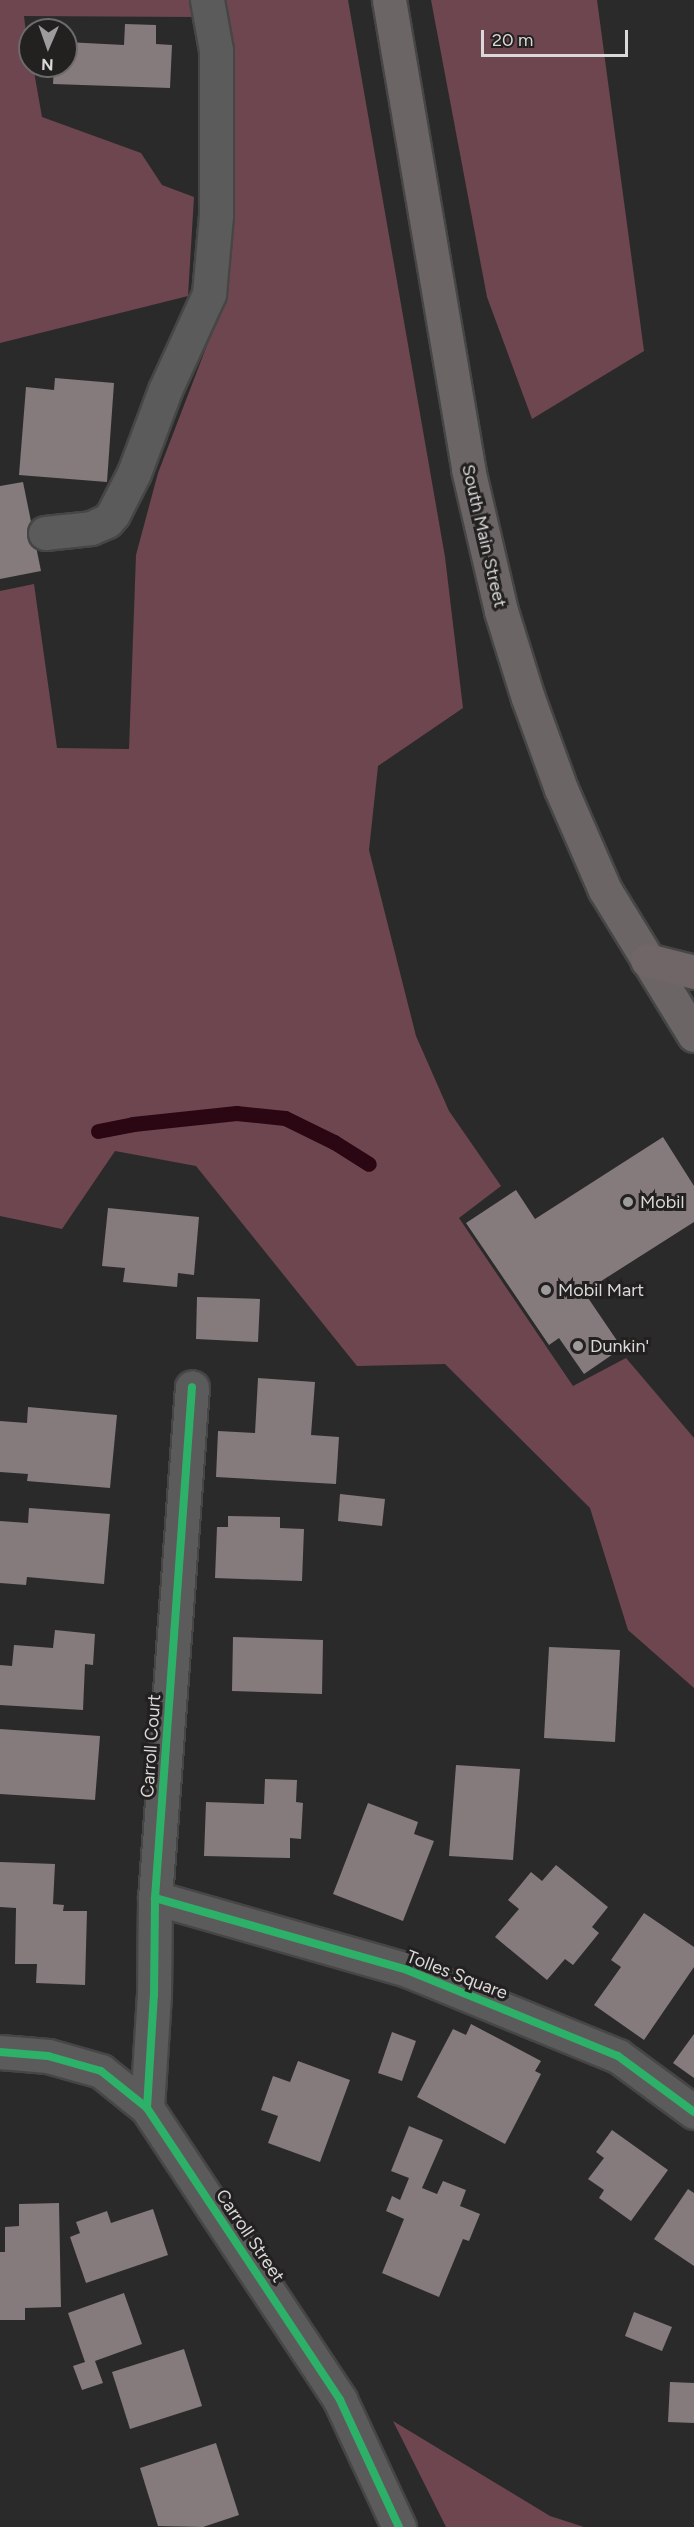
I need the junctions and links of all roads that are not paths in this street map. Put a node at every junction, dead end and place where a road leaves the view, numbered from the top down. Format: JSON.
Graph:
{"nodes":[{"id":1,"x":207,"y":0,"type":"edge"},
{"id":2,"x":389,"y":0,"type":"edge"},
{"id":3,"x":45,"y":533,"type":"dead end"},
{"id":4,"x":647,"y":960,"type":"junction"},
{"id":5,"x":694,"y":972,"type":"edge"},
{"id":6,"x":694,"y":1035,"type":"edge"},
{"id":7,"x":192,"y":1387,"type":"dead end"},
{"id":8,"x":155,"y":1898,"type":"junction"},
{"id":9,"x":0,"y":2052,"type":"edge"},
{"id":10,"x":147,"y":2108,"type":"junction"},
{"id":11,"x":694,"y":2112,"type":"edge"},
{"id":12,"x":399,"y":2527,"type":"edge"}],
"edges":[{"from":1,"to":3,"type":"street"},
{"from":2,"to":4,"type":"main road","name":"South Main Street"},
{"from":4,"to":5,"type":"highway"},
{"from":4,"to":6,"type":"main road","name":"South Main Street"},
{"from":7,"to":8,"type":"street","name":"Carroll Court"},
{"from":8,"to":10,"type":"street","name":"Carroll Court"},
{"from":8,"to":11,"type":"street","name":"Tolles Square"},
{"from":9,"to":10,"type":"street","name":"Carroll Street"},
{"from":10,"to":12,"type":"street","name":"Carroll Street"}]}
